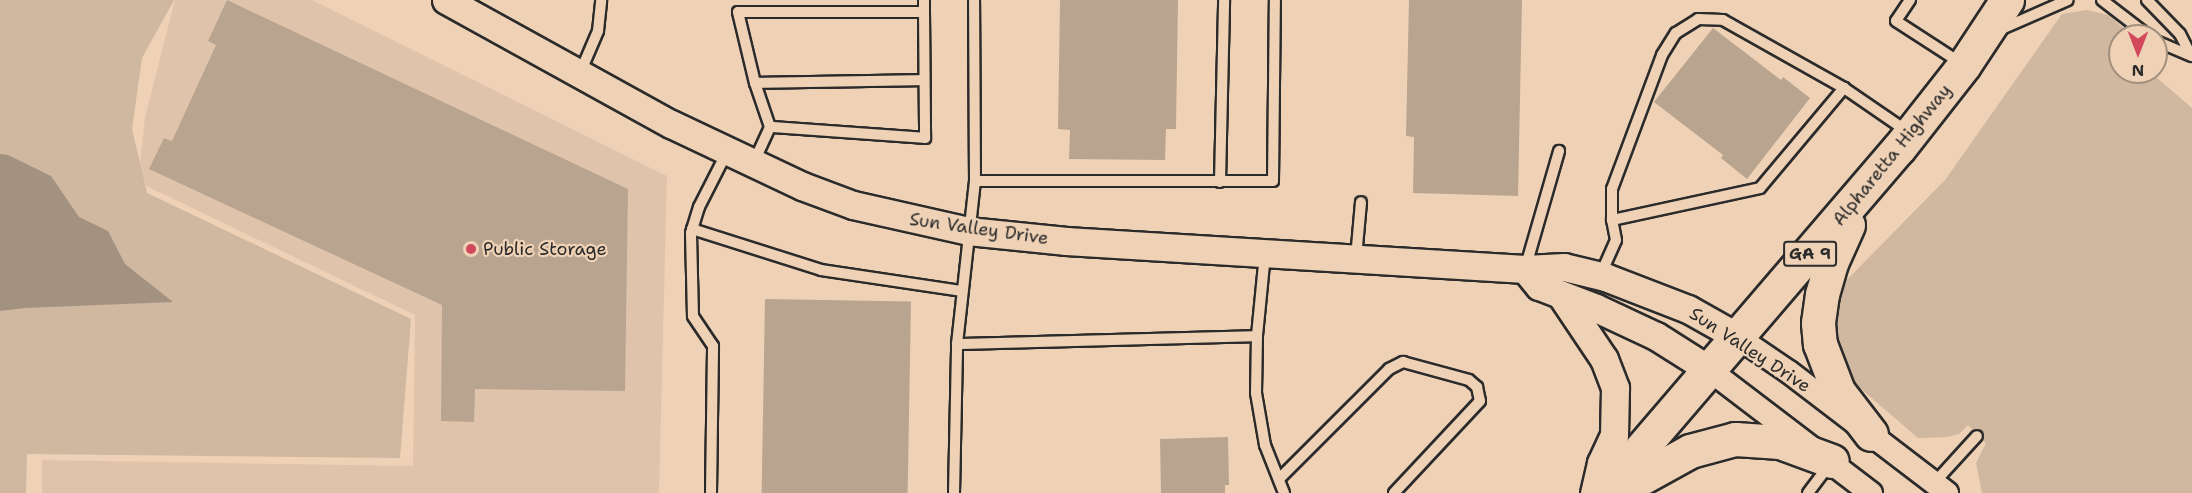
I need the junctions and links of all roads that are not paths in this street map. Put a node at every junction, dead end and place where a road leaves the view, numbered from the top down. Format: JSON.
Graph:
{"nodes":[{"id":1,"x":446,"y":0,"type":"edge"},
{"id":2,"x":601,"y":0,"type":"edge"},
{"id":3,"x":924,"y":0,"type":"edge"},
{"id":4,"x":974,"y":0,"type":"edge"},
{"id":5,"x":1224,"y":0,"type":"edge"},
{"id":6,"x":1275,"y":0,"type":"edge"},
{"id":7,"x":1910,"y":0,"type":"edge"},
{"id":8,"x":2007,"y":0,"type":"edge"},
{"id":9,"x":2068,"y":0,"type":"edge"},
{"id":10,"x":2102,"y":0,"type":"edge"},
{"id":11,"x":2147,"y":0,"type":"edge"},
{"id":12,"x":924,"y":12,"type":"junction"},
{"id":13,"x":2133,"y":24,"type":"edge"},
{"id":14,"x":1983,"y":37,"type":"junction"},
{"id":15,"x":2168,"y":45,"type":"edge"},
{"id":16,"x":2191,"y":55,"type":"edge"},
{"id":17,"x":1964,"y":65,"type":"junction"},
{"id":18,"x":579,"y":74,"type":"junction"},
{"id":19,"x":924,"y":80,"type":"junction"},
{"id":20,"x":755,"y":83,"type":"junction"},
{"id":21,"x":1844,"y":88,"type":"junction"},
{"id":22,"x":770,"y":127,"type":"junction"},
{"id":23,"x":1911,"y":134,"type":"junction"},
{"id":24,"x":1559,"y":151,"type":"dead end"},
{"id":25,"x":728,"y":152,"type":"junction"},
{"id":26,"x":753,"y":164,"type":"junction"},
{"id":27,"x":1881,"y":170,"type":"junction"},
{"id":28,"x":975,"y":181,"type":"junction"},
{"id":29,"x":1220,"y":182,"type":"junction"},
{"id":30,"x":1361,"y":202,"type":"dead end"},
{"id":31,"x":1612,"y":220,"type":"junction"},
{"id":32,"x":692,"y":229,"type":"junction"},
{"id":33,"x":968,"y":231,"type":"junction"},
{"id":34,"x":1265,"y":254,"type":"junction"},
{"id":35,"x":1356,"y":258,"type":"junction"},
{"id":36,"x":1525,"y":269,"type":"junction"},
{"id":37,"x":1600,"y":276,"type":"junction"},
{"id":38,"x":962,"y":291,"type":"junction"},
{"id":39,"x":1561,"y":295,"type":"junction"},
{"id":40,"x":1257,"y":336,"type":"junction"},
{"id":41,"x":1736,"y":336,"type":"junction"},
{"id":42,"x":957,"y":344,"type":"junction"},
{"id":43,"x":1708,"y":369,"type":"junction"},
{"id":44,"x":1871,"y":434,"type":"junction"},
{"id":45,"x":1977,"y":436,"type":"dead end"},
{"id":46,"x":1832,"y":461,"type":"junction"},
{"id":47,"x":1279,"y":479,"type":"junction"},
{"id":48,"x":1941,"y":488,"type":"edge"},
{"id":49,"x":711,"y":493,"type":"edge"},
{"id":50,"x":954,"y":493,"type":"edge"},
{"id":51,"x":1284,"y":493,"type":"edge"},
{"id":52,"x":1394,"y":493,"type":"edge"},
{"id":53,"x":1594,"y":493,"type":"edge"},
{"id":54,"x":1603,"y":493,"type":"edge"},
{"id":55,"x":1614,"y":493,"type":"edge"},
{"id":56,"x":1808,"y":493,"type":"edge"},
{"id":57,"x":1871,"y":493,"type":"edge"}],
"edges":[{"from":1,"to":18,"type":"street","name":"Sun Valley Drive"},
{"from":2,"to":18,"type":"lane"},
{"from":3,"to":12,"type":"lane"},
{"from":4,"to":28,"type":"lane"},
{"from":5,"to":29,"type":"lane"},
{"from":6,"to":29,"type":"lane"},
{"from":7,"to":17,"type":"lane"},
{"from":8,"to":14,"type":"highway","name":"Alpharetta Highway","number":"GA 9"},
{"from":9,"to":14,"type":"lane"},
{"from":10,"to":13,"type":"lane"},
{"from":11,"to":16,"type":"lane"},
{"from":12,"to":19,"type":"lane"},
{"from":12,"to":20,"type":"lane"},
{"from":14,"to":17,"type":"highway","name":"Alpharetta Highway","number":"GA 9"},
{"from":15,"to":16,"type":"lane"},
{"from":17,"to":23,"type":"highway","name":"Alpharetta Highway","number":"GA 9"},
{"from":18,"to":25,"type":"street","name":"Sun Valley Drive"},
{"from":19,"to":20,"type":"lane"},
{"from":19,"to":22,"type":"lane"},
{"from":20,"to":22,"type":"lane"},
{"from":21,"to":23,"type":"lane"},
{"from":21,"to":31,"type":"lane"},
{"from":21,"to":31,"type":"lane"},
{"from":22,"to":26,"type":"lane"},
{"from":23,"to":27,"type":"highway","name":"Alpharetta Highway","number":"GA 9"},
{"from":24,"to":36,"type":"lane"},
{"from":25,"to":26,"type":"street","name":"Sun Valley Drive"},
{"from":25,"to":32,"type":"lane"},
{"from":26,"to":33,"type":"street","name":"Sun Valley Drive"},
{"from":27,"to":41,"type":"highway","name":"Alpharetta Highway","number":"GA 9"},
{"from":27,"to":44,"type":"highway"},
{"from":28,"to":29,"type":"lane"},
{"from":28,"to":33,"type":"lane"},
{"from":30,"to":35,"type":"lane"},
{"from":31,"to":37,"type":"lane"},
{"from":32,"to":38,"type":"lane"},
{"from":32,"to":49,"type":"lane"},
{"from":33,"to":34,"type":"street","name":"Sun Valley Drive"},
{"from":33,"to":38,"type":"lane"},
{"from":34,"to":35,"type":"street","name":"Sun Valley Drive"},
{"from":34,"to":40,"type":"lane"},
{"from":35,"to":36,"type":"street","name":"Sun Valley Drive"},
{"from":36,"to":37,"type":"street","name":"Sun Valley Drive"},
{"from":36,"to":39,"type":"street","name":"Sun Valley Drive"},
{"from":37,"to":41,"type":"street","name":"Sun Valley Drive"},
{"from":38,"to":42,"type":"lane"},
{"from":39,"to":43,"type":"street","name":"Sun Valley Drive"},
{"from":39,"to":53,"type":"street"},
{"from":40,"to":42,"type":"lane"},
{"from":40,"to":47,"type":"lane"},
{"from":41,"to":43,"type":"highway","name":"Alpharetta Highway","number":"GA 9"},
{"from":41,"to":44,"type":"street","name":"Sun Valley Drive"},
{"from":42,"to":50,"type":"lane"},
{"from":43,"to":46,"type":"street","name":"Sun Valley Drive"},
{"from":43,"to":54,"type":"highway","name":"Alpharetta Highway","number":"GA 9"},
{"from":44,"to":48,"type":"street","name":"Sun Valley Drive"},
{"from":45,"to":48,"type":"lane"},
{"from":46,"to":55,"type":"highway"},
{"from":46,"to":56,"type":"lane"},
{"from":46,"to":57,"type":"street","name":"Sun Valley Drive"},
{"from":47,"to":51,"type":"lane"},
{"from":47,"to":52,"type":"lane"}]}
